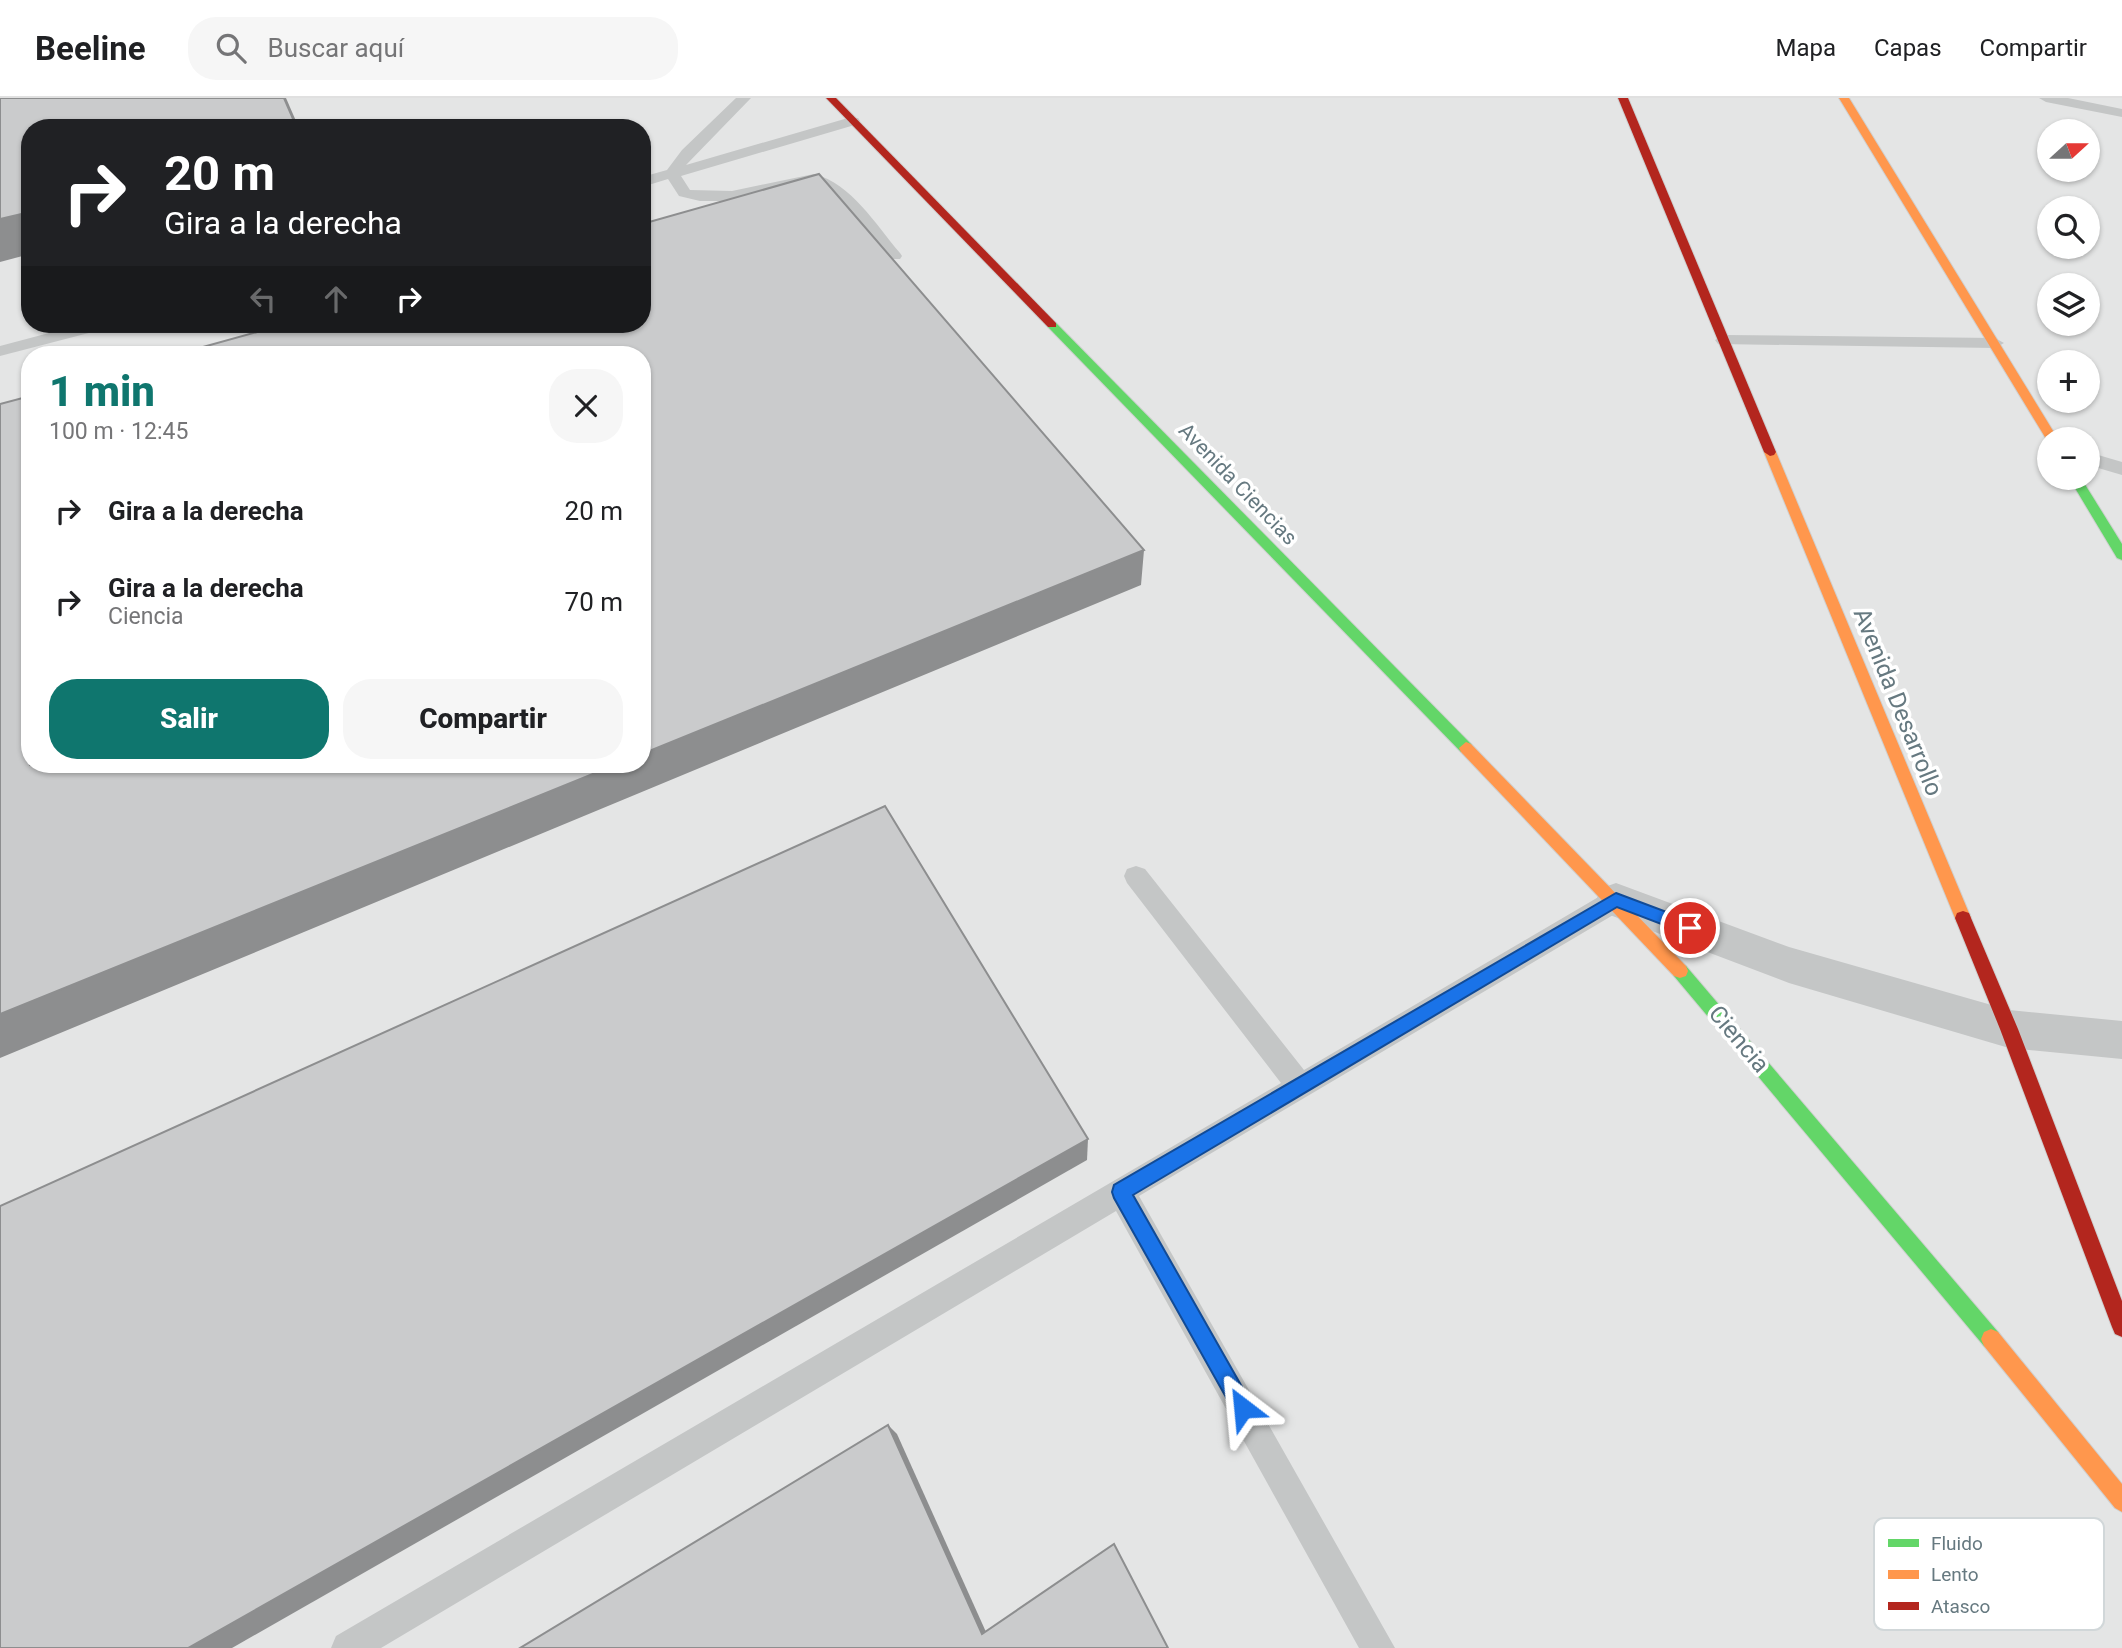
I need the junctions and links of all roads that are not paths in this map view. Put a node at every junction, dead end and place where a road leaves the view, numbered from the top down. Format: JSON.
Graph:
{"nodes":[{"id":1,"x":744,"y":98,"type":"edge"},
{"id":2,"x":831,"y":98,"type":"edge"},
{"id":3,"x":1623,"y":98,"type":"edge"},
{"id":4,"x":1844,"y":98,"type":"edge"},
{"id":5,"x":2046,"y":98,"type":"edge"},
{"id":6,"x":2122,"y":113,"type":"edge"},
{"id":7,"x":853,"y":121,"type":"junction"},
{"id":8,"x":672,"y":174,"type":"junction"},
{"id":9,"x":651,"y":180,"type":"edge"},
{"id":10,"x":894,"y":256,"type":"edge"},
{"id":11,"x":68,"y":333,"type":"edge"},
{"id":12,"x":1724,"y":340,"type":"junction"},
{"id":13,"x":1995,"y":343,"type":"junction"},
{"id":14,"x":0,"y":351,"type":"edge"},
{"id":15,"x":2045,"y":427,"type":"edge"},
{"id":16,"x":2100,"y":462,"type":"edge"},
{"id":17,"x":2122,"y":469,"type":"edge"},
{"id":18,"x":2082,"y":490,"type":"edge"},
{"id":19,"x":2122,"y":555,"type":"edge"},
{"id":20,"x":1136,"y":876,"type":"dead end"},
{"id":21,"x":1616,"y":900,"type":"junction"},
{"id":22,"x":2009,"y":1029,"type":"junction"},
{"id":23,"x":2122,"y":1040,"type":"edge"},
{"id":24,"x":1300,"y":1086,"type":"junction"},
{"id":25,"x":1121,"y":1192,"type":"junction"},
{"id":26,"x":2122,"y":1327,"type":"edge"},
{"id":27,"x":2122,"y":1501,"type":"edge"},
{"id":28,"x":348,"y":1648,"type":"edge"},
{"id":29,"x":1378,"y":1648,"type":"edge"}],
"edges":[{"from":1,"to":8,"type":"lane"},
{"from":2,"to":7,"type":"main road","name":"Avenida Ciencias"},
{"from":3,"to":12,"type":"main road","name":"Avenida Desarrollo"},
{"from":4,"to":13,"type":"main road"},
{"from":5,"to":6,"type":"lane"},
{"from":7,"to":8,"type":"lane"},
{"from":7,"to":21,"type":"main road","name":"Avenida Ciencias"},
{"from":8,"to":9,"type":"lane"},
{"from":8,"to":10,"type":"lane"},
{"from":11,"to":14,"type":"lane"},
{"from":12,"to":13,"type":"lane"},
{"from":12,"to":22,"type":"main road","name":"Avenida Desarrollo"},
{"from":13,"to":15,"type":"main road"},
{"from":16,"to":17,"type":"lane"},
{"from":18,"to":19,"type":"main road"},
{"from":20,"to":24,"type":"lane"},
{"from":21,"to":22,"type":"street"},
{"from":21,"to":24,"type":"lane"},
{"from":21,"to":27,"type":"main road","name":"Ciencia"},
{"from":22,"to":23,"type":"street"},
{"from":22,"to":26,"type":"main road","name":"Avenida Desarrollo"},
{"from":24,"to":25,"type":"lane"},
{"from":25,"to":28,"type":"lane"},
{"from":25,"to":29,"type":"lane"}]}
